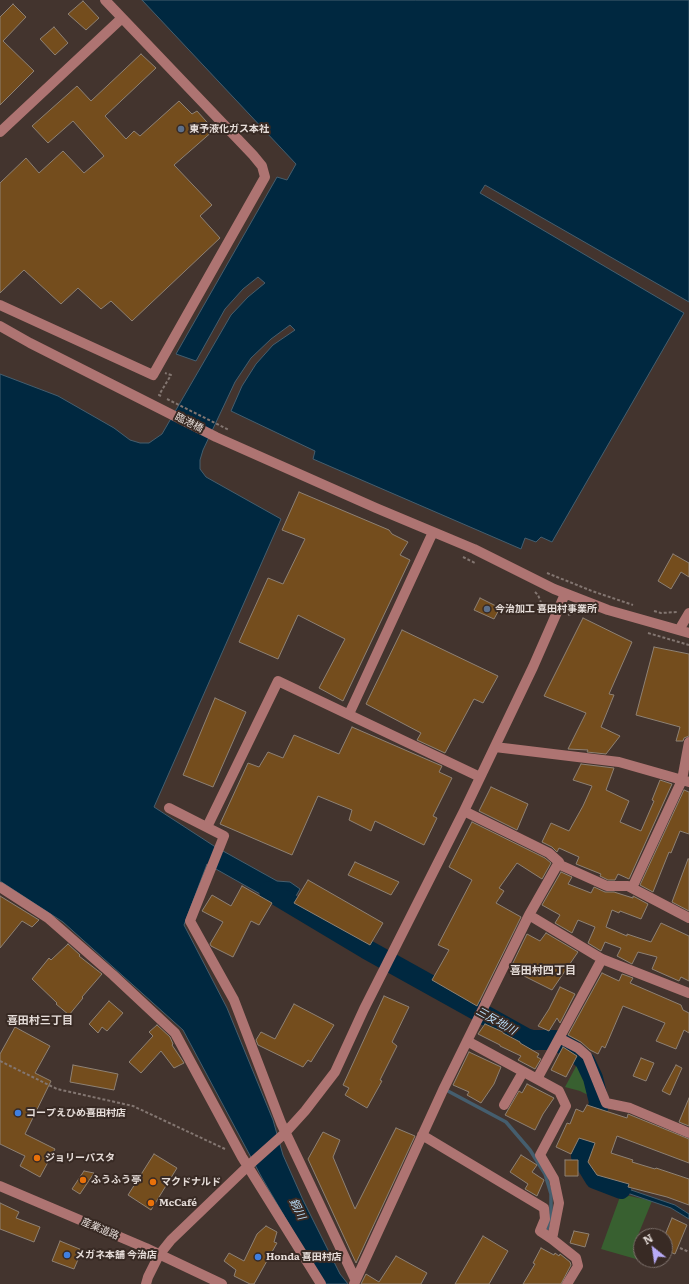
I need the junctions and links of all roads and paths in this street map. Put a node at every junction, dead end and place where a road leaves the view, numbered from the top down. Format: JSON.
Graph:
{"nodes":[{"id":1,"x":105,"y":0,"type":"edge"},
{"id":2,"x":122,"y":18,"type":"junction"},
{"id":3,"x":0,"y":132,"type":"edge"},
{"id":4,"x":0,"y":305,"type":"edge"},
{"id":5,"x":0,"y":326,"type":"edge"},
{"id":6,"x":157,"y":368,"type":"junction"},
{"id":7,"x":233,"y":432,"type":"dead end"},
{"id":8,"x":433,"y":532,"type":"junction"},
{"id":9,"x":565,"y":594,"type":"junction"},
{"id":10,"x":689,"y":614,"type":"edge"},
{"id":11,"x":684,"y":632,"type":"edge"},
{"id":12,"x":349,"y":714,"type":"junction"},
{"id":13,"x":689,"y":742,"type":"edge"},
{"id":14,"x":495,"y":747,"type":"junction"},
{"id":15,"x":480,"y":777,"type":"junction"},
{"id":16,"x":686,"y":781,"type":"edge"},
{"id":17,"x":169,"y":808,"type":"dead end"},
{"id":18,"x":464,"y":811,"type":"junction"},
{"id":19,"x":207,"y":827,"type":"junction"},
{"id":20,"x":558,"y":864,"type":"junction"},
{"id":21,"x":0,"y":887,"type":"edge"},
{"id":22,"x":632,"y":888,"type":"junction"},
{"id":23,"x":529,"y":915,"type":"junction"},
{"id":24,"x":689,"y":918,"type":"edge"},
{"id":25,"x":602,"y":959,"type":"junction"},
{"id":26,"x":689,"y":993,"type":"edge"},
{"id":27,"x":559,"y":1038,"type":"junction"},
{"id":28,"x":467,"y":1042,"type":"junction"},
{"id":29,"x":0,"y":1061,"type":"edge"},
{"id":30,"x":523,"y":1072,"type":"junction"},
{"id":31,"x":536,"y":1079,"type":"junction"},
{"id":32,"x":504,"y":1105,"type":"dead end"},
{"id":33,"x":285,"y":1133,"type":"junction"},
{"id":34,"x":689,"y":1133,"type":"edge"},
{"id":35,"x":422,"y":1134,"type":"junction"},
{"id":36,"x":229,"y":1150,"type":"dead end"},
{"id":37,"x":250,"y":1165,"type":"junction"},
{"id":38,"x":0,"y":1186,"type":"edge"},
{"id":39,"x":552,"y":1239,"type":"junction"},
{"id":40,"x":680,"y":1248,"type":"dead end"},
{"id":41,"x":689,"y":1252,"type":"edge"},
{"id":42,"x":159,"y":1255,"type":"junction"},
{"id":43,"x":354,"y":1281,"type":"edge"},
{"id":44,"x":146,"y":1284,"type":"edge"},
{"id":45,"x":222,"y":1284,"type":"edge"},
{"id":46,"x":321,"y":1284,"type":"edge"},
{"id":47,"x":567,"y":1284,"type":"edge"}],
"edges":[{"from":1,"to":2,"type":"street"},
{"from":2,"to":3,"type":"street"},
{"from":2,"to":6,"type":"street"},
{"from":4,"to":6,"type":"street"},
{"from":5,"to":8,"type":"street","name":"臨港橋"},
{"from":6,"to":7,"type":"path"},
{"from":8,"to":9,"type":"street","name":"臨港橋"},
{"from":8,"to":12,"type":"street"},
{"from":9,"to":11,"type":"street","name":"臨港橋"},
{"from":9,"to":14,"type":"street"},
{"from":10,"to":11,"type":"street"},
{"from":12,"to":15,"type":"street"},
{"from":12,"to":19,"type":"street"},
{"from":13,"to":16,"type":"street"},
{"from":14,"to":15,"type":"street"},
{"from":14,"to":16,"type":"street"},
{"from":15,"to":18,"type":"street"},
{"from":16,"to":22,"type":"street"},
{"from":17,"to":19,"type":"street"},
{"from":18,"to":20,"type":"street"},
{"from":18,"to":33,"type":"street"},
{"from":19,"to":33,"type":"street"},
{"from":20,"to":22,"type":"street"},
{"from":20,"to":23,"type":"street"},
{"from":21,"to":37,"type":"street"},
{"from":22,"to":24,"type":"street"},
{"from":23,"to":25,"type":"street"},
{"from":23,"to":28,"type":"street"},
{"from":25,"to":26,"type":"street"},
{"from":25,"to":27,"type":"street"},
{"from":27,"to":31,"type":"street"},
{"from":27,"to":34,"type":"street"},
{"from":28,"to":30,"type":"street"},
{"from":28,"to":35,"type":"street"},
{"from":29,"to":36,"type":"path"},
{"from":30,"to":31,"type":"street"},
{"from":30,"to":32,"type":"street"},
{"from":31,"to":39,"type":"street"},
{"from":33,"to":37,"type":"street"},
{"from":33,"to":43,"type":"street"},
{"from":35,"to":39,"type":"street"},
{"from":35,"to":43,"type":"street"},
{"from":37,"to":42,"type":"street"},
{"from":37,"to":46,"type":"street"},
{"from":38,"to":42,"type":"street","name":"産業道路"},
{"from":39,"to":47,"type":"street"},
{"from":40,"to":41,"type":"path"},
{"from":42,"to":44,"type":"street"},
{"from":42,"to":45,"type":"street","name":"産業道路"}]}
